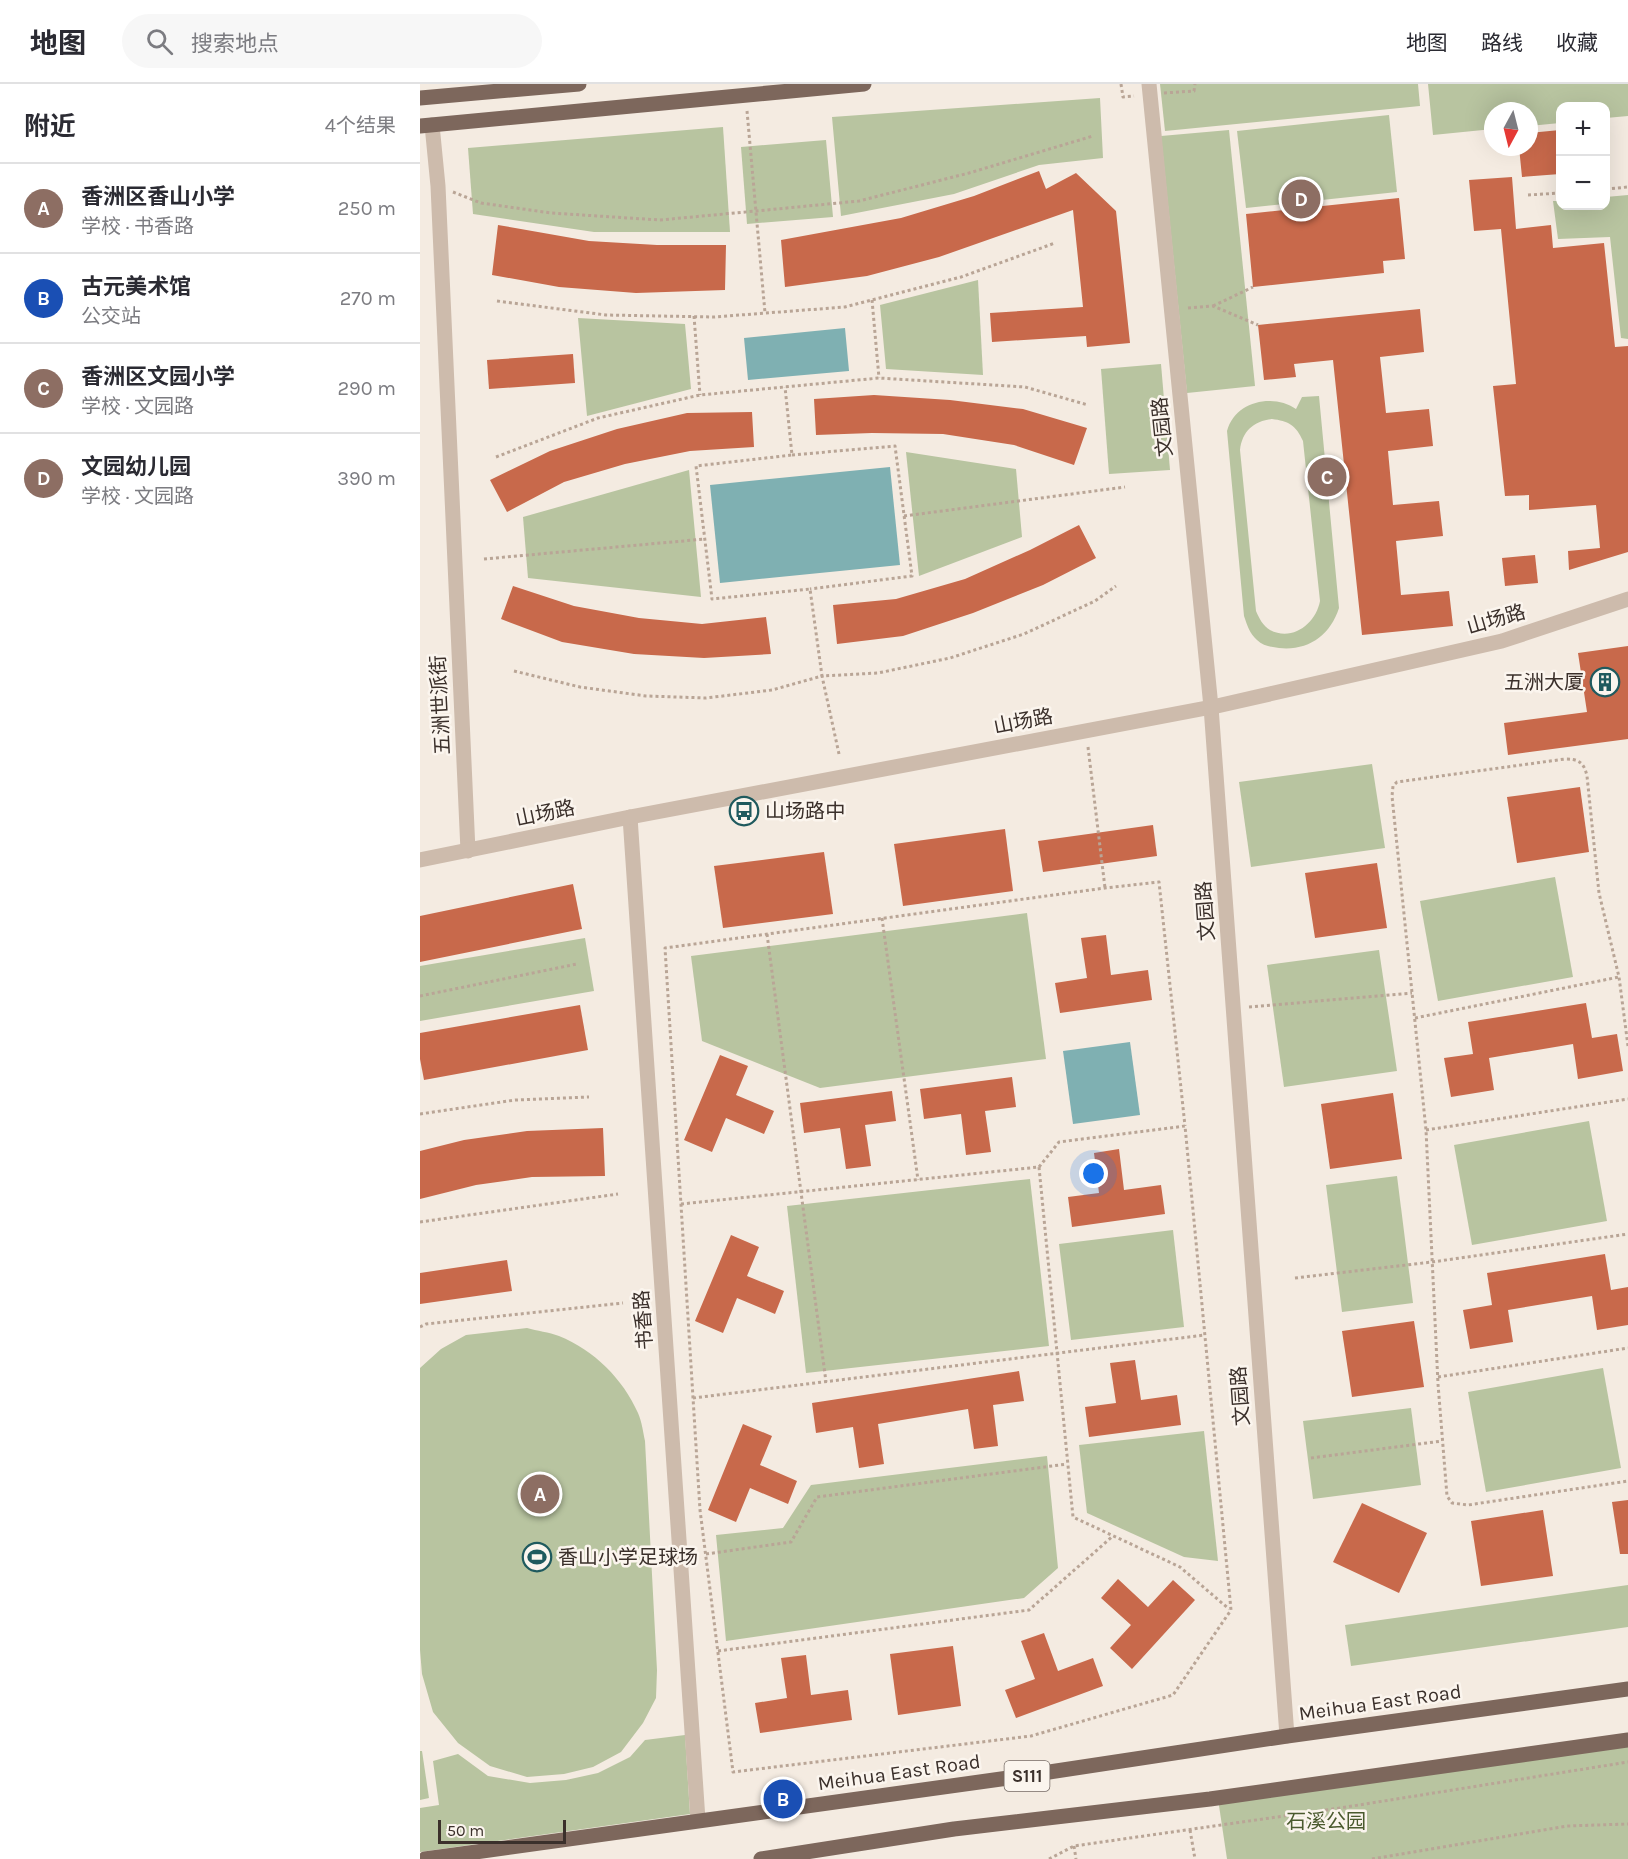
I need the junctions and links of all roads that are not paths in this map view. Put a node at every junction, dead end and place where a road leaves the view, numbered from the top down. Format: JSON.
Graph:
{"nodes":[{"id":1,"x":579,"y":84,"type":"edge"},
{"id":2,"x":864,"y":84,"type":"edge"},
{"id":3,"x":1149,"y":84,"type":"edge"},
{"id":4,"x":420,"y":98,"type":"edge"},
{"id":5,"x":426,"y":125,"type":"edge"},
{"id":6,"x":1628,"y":599,"type":"edge"},
{"id":7,"x":1211,"y":707,"type":"junction"},
{"id":8,"x":630,"y":817,"type":"junction"},
{"id":9,"x":468,"y":851,"type":"junction"},
{"id":10,"x":420,"y":860,"type":"edge"},
{"id":11,"x":1628,"y":1689,"type":"edge"},
{"id":12,"x":1287,"y":1736,"type":"junction"},
{"id":13,"x":1628,"y":1740,"type":"edge"},
{"id":14,"x":698,"y":1820,"type":"junction"},
{"id":15,"x":424,"y":1859,"type":"edge"},
{"id":16,"x":761,"y":1859,"type":"edge"}],
"edges":[{"from":1,"to":4,"type":"main road"},
{"from":2,"to":5,"type":"main road"},
{"from":3,"to":7,"type":"street","name":"文园路"},
{"from":5,"to":9,"type":"street","name":"五洲世派街"},
{"from":6,"to":7,"type":"street","name":"山场路"},
{"from":7,"to":8,"type":"street","name":"山场路"},
{"from":7,"to":12,"type":"street","name":"文园路"},
{"from":8,"to":9,"type":"street","name":"山场路"},
{"from":8,"to":14,"type":"street","name":"书香路"},
{"from":9,"to":10,"type":"street","name":"山场路"},
{"from":11,"to":12,"type":"main road","name":"Meihua East Road","number":"S111"},
{"from":12,"to":14,"type":"main road","name":"Meihua East Road","number":"S111"},
{"from":13,"to":16,"type":"main road","number":"S111"},
{"from":14,"to":15,"type":"main road","name":"Meihua East Road","number":"S111"}]}
